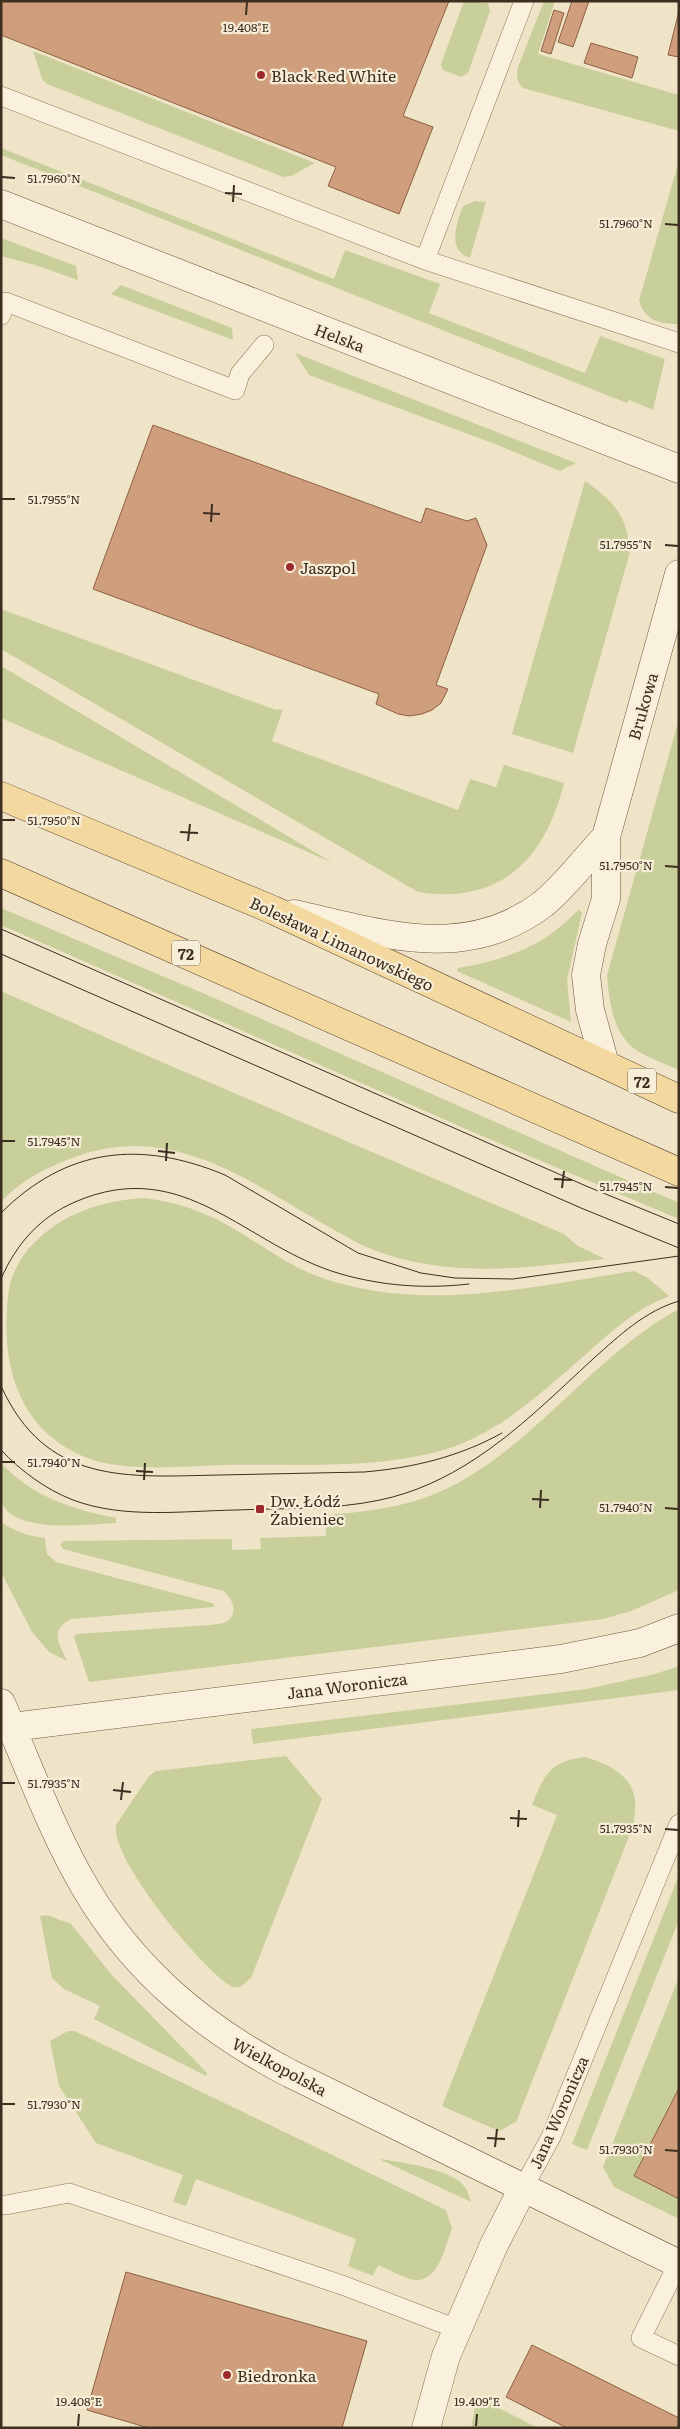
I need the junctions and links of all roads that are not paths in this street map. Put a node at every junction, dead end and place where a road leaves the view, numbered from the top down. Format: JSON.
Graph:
{"nodes":[{"id":1,"x":524,"y":1,"type":"edge"},
{"id":2,"x":1,"y":96,"type":"edge"},
{"id":3,"x":1,"y":204,"type":"edge"},
{"id":4,"x":425,"y":260,"type":"junction"},
{"id":5,"x":1,"y":315,"type":"edge"},
{"id":6,"x":679,"y":343,"type":"edge"},
{"id":7,"x":264,"y":345,"type":"dead end"},
{"id":8,"x":679,"y":469,"type":"edge"},
{"id":9,"x":679,"y":574,"type":"edge"},
{"id":10,"x":671,"y":633,"type":"edge"},
{"id":11,"x":1,"y":796,"type":"edge"},
{"id":12,"x":606,"y":837,"type":"junction"},
{"id":13,"x":1,"y":873,"type":"edge"},
{"id":14,"x":273,"y":910,"type":"junction"},
{"id":15,"x":605,"y":1064,"type":"junction"},
{"id":16,"x":679,"y":1099,"type":"edge"},
{"id":17,"x":679,"y":1172,"type":"edge"},
{"id":18,"x":679,"y":1628,"type":"edge"},
{"id":19,"x":7,"y":1715,"type":"edge"},
{"id":20,"x":679,"y":1824,"type":"edge"},
{"id":21,"x":523,"y":2188,"type":"junction"},
{"id":22,"x":6,"y":2205,"type":"dead end"},
{"id":23,"x":678,"y":2264,"type":"edge"},
{"id":24,"x":457,"y":2329,"type":"junction"},
{"id":25,"x":679,"y":2356,"type":"edge"},
{"id":26,"x":426,"y":2428,"type":"edge"}],
"edges":[{"from":1,"to":4,"type":"lane"},
{"from":2,"to":4,"type":"lane"},
{"from":3,"to":8,"type":"street","name":"Helska"},
{"from":4,"to":6,"type":"lane"},
{"from":5,"to":7,"type":"lane"},
{"from":9,"to":10,"type":"street","name":"Brukowa"},
{"from":10,"to":12,"type":"street","name":"Brukowa"},
{"from":11,"to":14,"type":"main road","name":"Bolesława Limanowskiego","number":"72"},
{"from":12,"to":14,"type":"street"},
{"from":12,"to":15,"type":"street"},
{"from":13,"to":17,"type":"main road","number":"72"},
{"from":14,"to":15,"type":"main road","name":"Bolesława Limanowskiego","number":"72"},
{"from":15,"to":16,"type":"main road","name":"Bolesława Limanowskiego","number":"72"},
{"from":18,"to":19,"type":"street","name":"Jana Woronicza"},
{"from":19,"to":21,"type":"street","name":"Wielkopolska"},
{"from":20,"to":21,"type":"lane","name":"Jana Woronicza"},
{"from":21,"to":23,"type":"street","name":"Wielkopolska"},
{"from":21,"to":24,"type":"street","name":"Jana Woronicza"},
{"from":22,"to":24,"type":"lane"},
{"from":23,"to":25,"type":"lane"},
{"from":24,"to":26,"type":"street","name":"Jana Woronicza"}]}
